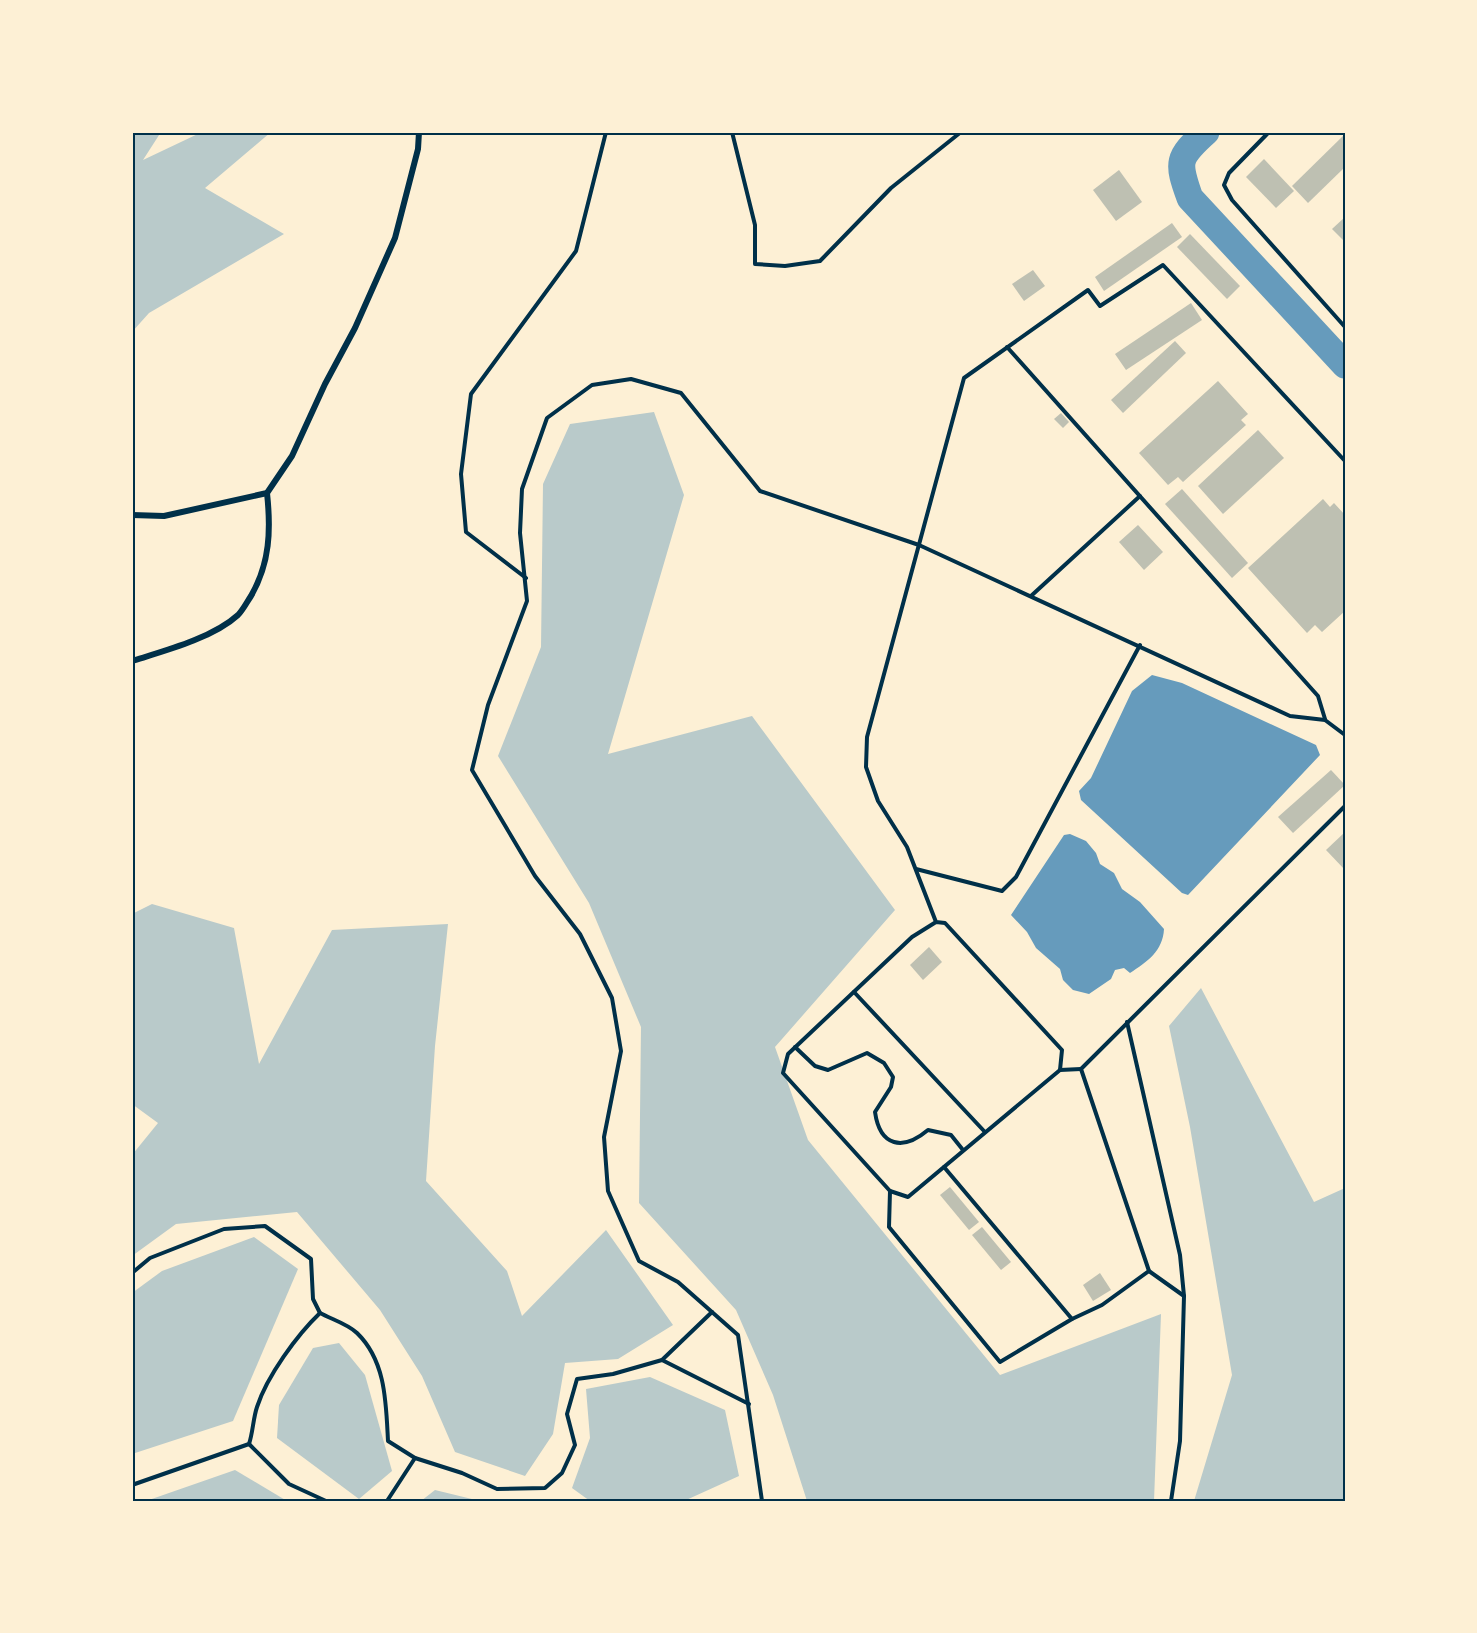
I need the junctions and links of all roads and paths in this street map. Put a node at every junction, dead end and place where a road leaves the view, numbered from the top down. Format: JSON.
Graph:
{"nodes":[{"id":1,"x":419,"y":132,"type":"edge"},
{"id":2,"x":606,"y":132,"type":"edge"},
{"id":3,"x":732,"y":132,"type":"edge"},
{"id":4,"x":961,"y":132,"type":"edge"},
{"id":5,"x":1269,"y":132,"type":"edge"},
{"id":6,"x":1345,"y":327,"type":"edge"},
{"id":7,"x":1007,"y":347,"type":"junction"},
{"id":8,"x":1345,"y":461,"type":"edge"},
{"id":9,"x":267,"y":493,"type":"junction"},
{"id":10,"x":1140,"y":496,"type":"junction"},
{"id":11,"x":132,"y":515,"type":"edge"},
{"id":12,"x":919,"y":545,"type":"junction"},
{"id":13,"x":527,"y":578,"type":"junction"},
{"id":14,"x":1031,"y":596,"type":"junction"},
{"id":15,"x":1140,"y":645,"type":"junction"},
{"id":16,"x":132,"y":661,"type":"edge"},
{"id":17,"x":1325,"y":720,"type":"junction"},
{"id":18,"x":1345,"y":735,"type":"edge"},
{"id":19,"x":1345,"y":806,"type":"edge"},
{"id":20,"x":916,"y":869,"type":"junction"},
{"id":21,"x":936,"y":922,"type":"junction"},
{"id":22,"x":854,"y":992,"type":"junction"},
{"id":23,"x":1127,"y":1022,"type":"junction"},
{"id":24,"x":795,"y":1047,"type":"junction"},
{"id":25,"x":1081,"y":1069,"type":"junction"},
{"id":26,"x":1060,"y":1070,"type":"junction"},
{"id":27,"x":984,"y":1131,"type":"junction"},
{"id":28,"x":963,"y":1150,"type":"junction"},
{"id":29,"x":944,"y":1167,"type":"junction"},
{"id":30,"x":890,"y":1191,"type":"junction"},
{"id":31,"x":1149,"y":1271,"type":"junction"},
{"id":32,"x":132,"y":1273,"type":"edge"},
{"id":33,"x":1184,"y":1296,"type":"junction"},
{"id":34,"x":712,"y":1312,"type":"junction"},
{"id":35,"x":320,"y":1313,"type":"junction"},
{"id":36,"x":1072,"y":1319,"type":"junction"},
{"id":37,"x":662,"y":1360,"type":"junction"},
{"id":38,"x":749,"y":1404,"type":"junction"},
{"id":39,"x":249,"y":1444,"type":"junction"},
{"id":40,"x":415,"y":1458,"type":"junction"},
{"id":41,"x":132,"y":1485,"type":"edge"},
{"id":42,"x":326,"y":1501,"type":"edge"},
{"id":43,"x":387,"y":1501,"type":"edge"},
{"id":44,"x":762,"y":1501,"type":"edge"},
{"id":45,"x":1171,"y":1501,"type":"edge"}],
"edges":[{"from":1,"to":9,"type":"street"},
{"from":2,"to":13,"type":"lane"},
{"from":3,"to":4,"type":"lane"},
{"from":5,"to":6,"type":"lane"},
{"from":7,"to":8,"type":"lane"},
{"from":7,"to":10,"type":"lane"},
{"from":7,"to":12,"type":"lane"},
{"from":9,"to":11,"type":"street"},
{"from":9,"to":16,"type":"street"},
{"from":10,"to":14,"type":"lane"},
{"from":10,"to":17,"type":"lane"},
{"from":12,"to":13,"type":"lane"},
{"from":12,"to":14,"type":"lane"},
{"from":12,"to":20,"type":"lane"},
{"from":13,"to":34,"type":"lane"},
{"from":14,"to":15,"type":"lane"},
{"from":15,"to":17,"type":"lane"},
{"from":15,"to":20,"type":"lane"},
{"from":17,"to":18,"type":"lane"},
{"from":19,"to":23,"type":"lane"},
{"from":20,"to":21,"type":"lane"},
{"from":21,"to":22,"type":"lane"},
{"from":21,"to":26,"type":"lane"},
{"from":22,"to":24,"type":"lane"},
{"from":22,"to":27,"type":"lane"},
{"from":23,"to":25,"type":"lane"},
{"from":23,"to":33,"type":"lane"},
{"from":24,"to":28,"type":"lane"},
{"from":24,"to":30,"type":"lane"},
{"from":25,"to":26,"type":"lane"},
{"from":25,"to":31,"type":"lane"},
{"from":26,"to":27,"type":"lane"},
{"from":27,"to":28,"type":"lane"},
{"from":28,"to":29,"type":"lane"},
{"from":29,"to":30,"type":"lane"},
{"from":29,"to":36,"type":"lane"},
{"from":30,"to":36,"type":"lane"},
{"from":31,"to":33,"type":"lane"},
{"from":31,"to":36,"type":"lane"},
{"from":32,"to":35,"type":"lane"},
{"from":33,"to":45,"type":"lane"},
{"from":34,"to":37,"type":"lane"},
{"from":34,"to":38,"type":"lane"},
{"from":35,"to":39,"type":"lane"},
{"from":35,"to":40,"type":"lane"},
{"from":37,"to":38,"type":"lane"},
{"from":37,"to":40,"type":"lane"},
{"from":38,"to":44,"type":"lane"},
{"from":39,"to":41,"type":"lane"},
{"from":39,"to":42,"type":"lane"},
{"from":40,"to":43,"type":"lane"}]}
